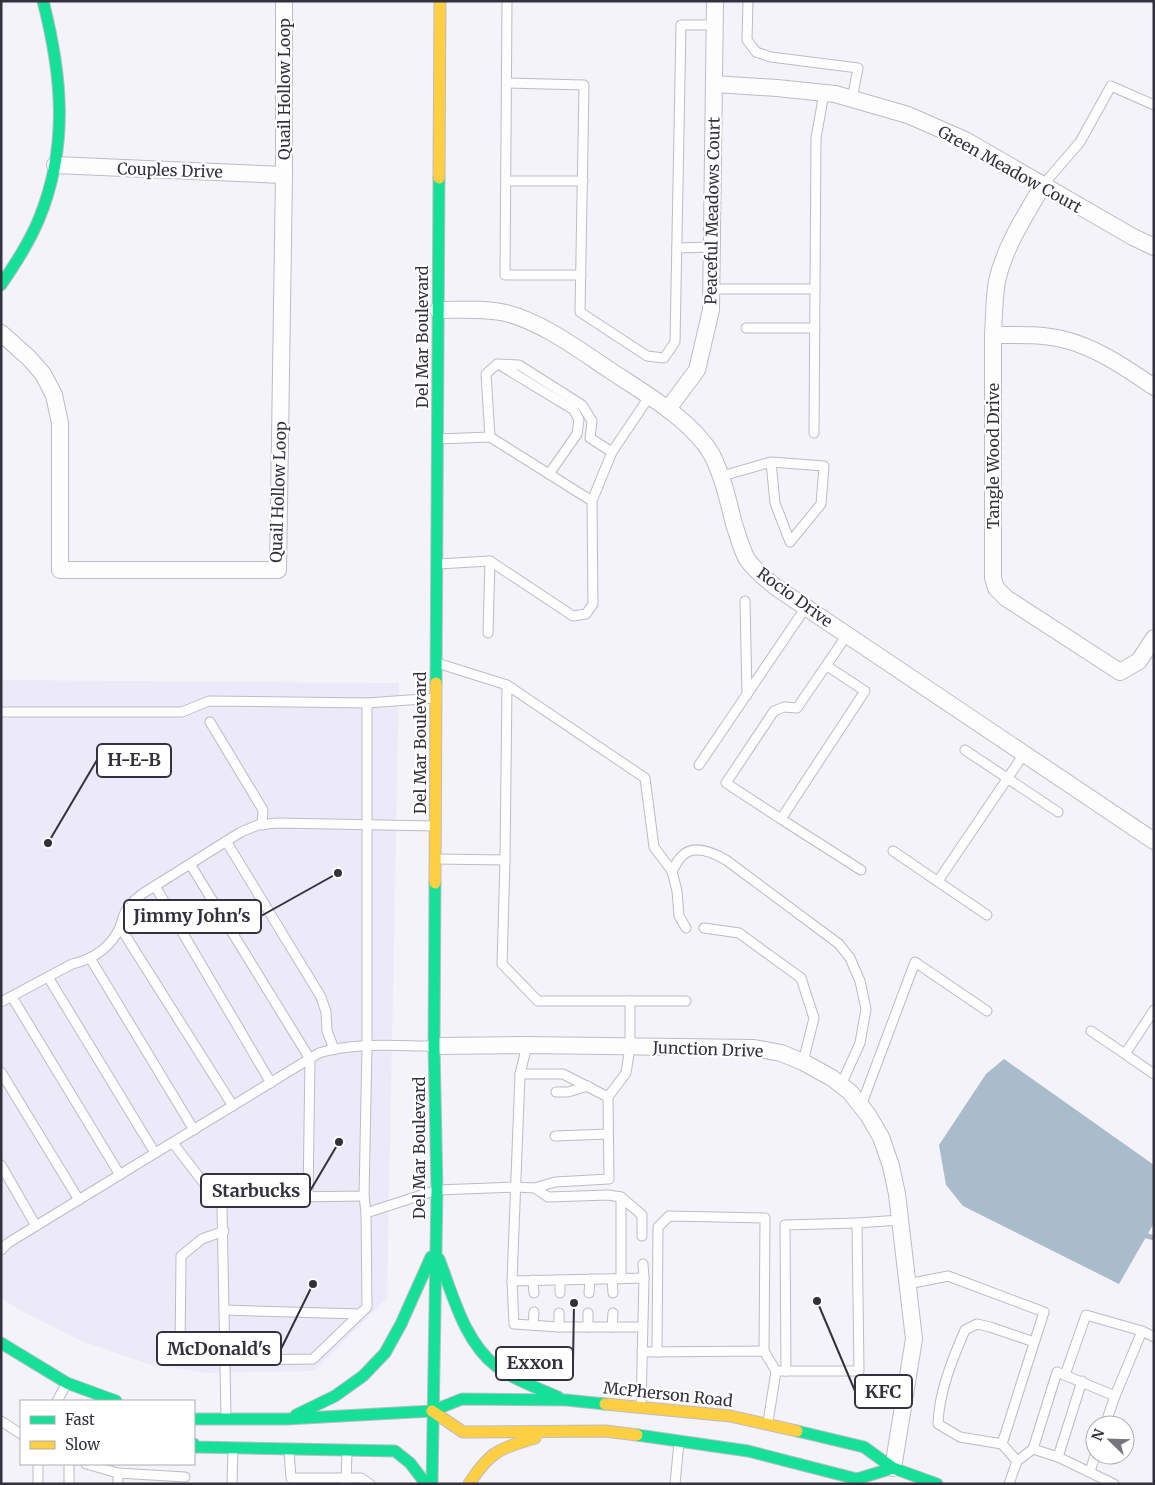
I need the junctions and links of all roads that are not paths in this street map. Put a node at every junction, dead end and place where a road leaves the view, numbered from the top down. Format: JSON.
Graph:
{"nodes":[{"id":1,"x":43,"y":1,"type":"edge"},
{"id":2,"x":284,"y":1,"type":"edge"},
{"id":3,"x":441,"y":1,"type":"edge"},
{"id":4,"x":507,"y":1,"type":"edge"},
{"id":5,"x":715,"y":1,"type":"edge"},
{"id":6,"x":748,"y":1,"type":"edge"},
{"id":7,"x":715,"y":25,"type":"junction"},
{"id":8,"x":507,"y":83,"type":"junction"},
{"id":9,"x":714,"y":84,"type":"junction"},
{"id":10,"x":824,"y":93,"type":"junction"},
{"id":11,"x":852,"y":99,"type":"junction"},
{"id":12,"x":1154,"y":105,"type":"edge"},
{"id":13,"x":56,"y":165,"type":"junction"},
{"id":14,"x":284,"y":175,"type":"junction"},
{"id":15,"x":506,"y":181,"type":"junction"},
{"id":16,"x":583,"y":181,"type":"junction"},
{"id":17,"x":1043,"y":185,"type":"junction"},
{"id":18,"x":712,"y":247,"type":"junction"},
{"id":19,"x":1154,"y":247,"type":"edge"},
{"id":20,"x":677,"y":248,"type":"junction"},
{"id":21,"x":581,"y":275,"type":"junction"},
{"id":22,"x":1,"y":285,"type":"edge"},
{"id":23,"x":816,"y":288,"type":"junction"},
{"id":24,"x":711,"y":289,"type":"junction"},
{"id":25,"x":438,"y":310,"type":"junction"},
{"id":26,"x":746,"y":328,"type":"dead end"},
{"id":27,"x":815,"y":328,"type":"junction"},
{"id":28,"x":1,"y":333,"type":"edge"},
{"id":29,"x":993,"y":335,"type":"junction"},
{"id":30,"x":497,"y":364,"type":"junction"},
{"id":31,"x":1154,"y":387,"type":"edge"},
{"id":32,"x":649,"y":397,"type":"junction"},
{"id":33,"x":668,"y":408,"type":"junction"},
{"id":34,"x":814,"y":432,"type":"dead end"},
{"id":35,"x":490,"y":437,"type":"junction"},
{"id":36,"x":437,"y":439,"type":"junction"},
{"id":37,"x":612,"y":452,"type":"junction"},
{"id":38,"x":770,"y":462,"type":"junction"},
{"id":39,"x":549,"y":474,"type":"junction"},
{"id":40,"x":722,"y":476,"type":"junction"},
{"id":41,"x":592,"y":501,"type":"junction"},
{"id":42,"x":490,"y":561,"type":"junction"},
{"id":43,"x":437,"y":564,"type":"junction"},
{"id":44,"x":745,"y":601,"type":"dead end"},
{"id":45,"x":806,"y":607,"type":"junction"},
{"id":46,"x":488,"y":633,"type":"dead end"},
{"id":47,"x":847,"y":635,"type":"junction"},
{"id":48,"x":1154,"y":638,"type":"edge"},
{"id":49,"x":437,"y":663,"type":"junction"},
{"id":50,"x":827,"y":666,"type":"junction"},
{"id":51,"x":507,"y":685,"type":"junction"},
{"id":52,"x":747,"y":695,"type":"junction"},
{"id":53,"x":436,"y":698,"type":"junction"},
{"id":54,"x":368,"y":702,"type":"junction"},
{"id":55,"x":1,"y":712,"type":"edge"},
{"id":56,"x":210,"y":722,"type":"dead end"},
{"id":57,"x":965,"y":750,"type":"dead end"},
{"id":58,"x":1024,"y":754,"type":"junction"},
{"id":59,"x":700,"y":764,"type":"dead end"},
{"id":60,"x":1008,"y":778,"type":"junction"},
{"id":61,"x":1058,"y":812,"type":"dead end"},
{"id":62,"x":781,"y":819,"type":"junction"},
{"id":63,"x":262,"y":825,"type":"junction"},
{"id":64,"x":367,"y":825,"type":"junction"},
{"id":65,"x":436,"y":826,"type":"junction"},
{"id":66,"x":226,"y":841,"type":"junction"},
{"id":67,"x":1154,"y":841,"type":"edge"},
{"id":68,"x":893,"y":851,"type":"dead end"},
{"id":69,"x":436,"y":859,"type":"junction"},
{"id":70,"x":505,"y":860,"type":"junction"},
{"id":71,"x":190,"y":864,"type":"junction"},
{"id":72,"x":862,"y":870,"type":"dead end"},
{"id":73,"x":672,"y":871,"type":"junction"},
{"id":74,"x":938,"y":881,"type":"junction"},
{"id":75,"x":155,"y":886,"type":"junction"},
{"id":76,"x":988,"y":915,"type":"dead end"},
{"id":77,"x":120,"y":927,"type":"junction"},
{"id":78,"x":686,"y":928,"type":"dead end"},
{"id":79,"x":704,"y":928,"type":"dead end"},
{"id":80,"x":90,"y":958,"type":"junction"},
{"id":81,"x":48,"y":977,"type":"junction"},
{"id":82,"x":12,"y":997,"type":"junction"},
{"id":83,"x":630,"y":1001,"type":"junction"},
{"id":84,"x":686,"y":1001,"type":"dead end"},
{"id":85,"x":1,"y":1002,"type":"edge"},
{"id":86,"x":1154,"y":1010,"type":"edge"},
{"id":87,"x":987,"y":1011,"type":"dead end"},
{"id":88,"x":1091,"y":1031,"type":"dead end"},
{"id":89,"x":527,"y":1045,"type":"junction"},
{"id":90,"x":434,"y":1046,"type":"junction"},
{"id":91,"x":367,"y":1047,"type":"junction"},
{"id":92,"x":630,"y":1047,"type":"junction"},
{"id":93,"x":334,"y":1048,"type":"junction"},
{"id":94,"x":1125,"y":1054,"type":"junction"},
{"id":95,"x":310,"y":1059,"type":"junction"},
{"id":96,"x":803,"y":1062,"type":"junction"},
{"id":97,"x":1,"y":1072,"type":"edge"},
{"id":98,"x":520,"y":1074,"type":"junction"},
{"id":99,"x":1154,"y":1074,"type":"edge"},
{"id":100,"x":271,"y":1082,"type":"junction"},
{"id":101,"x":841,"y":1085,"type":"junction"},
{"id":102,"x":588,"y":1086,"type":"junction"},
{"id":103,"x":556,"y":1092,"type":"dead end"},
{"id":104,"x":608,"y":1097,"type":"junction"},
{"id":105,"x":232,"y":1106,"type":"junction"},
{"id":106,"x":861,"y":1106,"type":"junction"},
{"id":107,"x":194,"y":1130,"type":"junction"},
{"id":108,"x":608,"y":1134,"type":"junction"},
{"id":109,"x":518,"y":1136,"type":"junction"},
{"id":110,"x":555,"y":1136,"type":"dead end"},
{"id":111,"x":528,"y":1137,"type":"dead end"},
{"id":112,"x":173,"y":1143,"type":"junction"},
{"id":113,"x":155,"y":1153,"type":"junction"},
{"id":114,"x":1,"y":1164,"type":"edge"},
{"id":115,"x":120,"y":1175,"type":"junction"},
{"id":116,"x":515,"y":1187,"type":"junction"},
{"id":117,"x":535,"y":1188,"type":"junction"},
{"id":118,"x":438,"y":1190,"type":"junction"},
{"id":119,"x":364,"y":1196,"type":"junction"},
{"id":120,"x":308,"y":1197,"type":"junction"},
{"id":121,"x":621,"y":1197,"type":"junction"},
{"id":122,"x":216,"y":1198,"type":"junction"},
{"id":123,"x":79,"y":1200,"type":"junction"},
{"id":124,"x":366,"y":1213,"type":"junction"},
{"id":125,"x":900,"y":1220,"type":"junction"},
{"id":126,"x":857,"y":1223,"type":"junction"},
{"id":127,"x":36,"y":1226,"type":"junction"},
{"id":128,"x":224,"y":1231,"type":"junction"},
{"id":129,"x":642,"y":1236,"type":"dead end"},
{"id":130,"x":434,"y":1248,"type":"junction"},
{"id":131,"x":2,"y":1249,"type":"edge"},
{"id":132,"x":643,"y":1264,"type":"dead end"},
{"id":133,"x":644,"y":1278,"type":"junction"},
{"id":134,"x":590,"y":1279,"type":"junction"},
{"id":135,"x":617,"y":1279,"type":"junction"},
{"id":136,"x":533,"y":1280,"type":"junction"},
{"id":137,"x":560,"y":1280,"type":"junction"},
{"id":138,"x":512,"y":1281,"type":"junction"},
{"id":139,"x":908,"y":1284,"type":"junction"},
{"id":140,"x":534,"y":1293,"type":"dead end"},
{"id":141,"x":560,"y":1293,"type":"dead end"},
{"id":142,"x":589,"y":1293,"type":"dead end"},
{"id":143,"x":613,"y":1293,"type":"dead end"},
{"id":144,"x":224,"y":1310,"type":"junction"},
{"id":145,"x":534,"y":1312,"type":"dead end"},
{"id":146,"x":559,"y":1313,"type":"dead end"},
{"id":147,"x":588,"y":1313,"type":"dead end"},
{"id":148,"x":613,"y":1313,"type":"dead end"},
{"id":149,"x":360,"y":1314,"type":"junction"},
{"id":150,"x":533,"y":1325,"type":"junction"},
{"id":151,"x":559,"y":1327,"type":"junction"},
{"id":152,"x":588,"y":1327,"type":"junction"},
{"id":153,"x":612,"y":1327,"type":"junction"},
{"id":154,"x":642,"y":1327,"type":"junction"},
{"id":155,"x":1142,"y":1331,"type":"junction"},
{"id":156,"x":1154,"y":1337,"type":"edge"},
{"id":157,"x":1034,"y":1342,"type":"junction"},
{"id":158,"x":1,"y":1343,"type":"edge"},
{"id":159,"x":764,"y":1351,"type":"junction"},
{"id":160,"x":180,"y":1352,"type":"dead end"},
{"id":161,"x":642,"y":1352,"type":"junction"},
{"id":162,"x":657,"y":1352,"type":"junction"},
{"id":163,"x":225,"y":1360,"type":"junction"},
{"id":164,"x":776,"y":1370,"type":"junction"},
{"id":165,"x":786,"y":1371,"type":"junction"},
{"id":166,"x":1065,"y":1375,"type":"junction"},
{"id":167,"x":1082,"y":1381,"type":"junction"},
{"id":168,"x":67,"y":1383,"type":"junction"},
{"id":169,"x":1115,"y":1396,"type":"junction"},
{"id":170,"x":58,"y":1400,"type":"edge"},
{"id":171,"x":113,"y":1400,"type":"edge"},
{"id":172,"x":566,"y":1400,"type":"junction"},
{"id":173,"x":641,"y":1408,"type":"junction"},
{"id":174,"x":432,"y":1412,"type":"junction"},
{"id":175,"x":1108,"y":1415,"type":"edge"},
{"id":176,"x":195,"y":1419,"type":"edge"},
{"id":177,"x":287,"y":1419,"type":"junction"},
{"id":178,"x":226,"y":1420,"type":"junction"},
{"id":179,"x":1,"y":1421,"type":"edge"},
{"id":180,"x":768,"y":1424,"type":"junction"},
{"id":181,"x":556,"y":1431,"type":"junction"},
{"id":182,"x":20,"y":1433,"type":"edge"},
{"id":183,"x":679,"y":1441,"type":"junction"},
{"id":184,"x":1002,"y":1444,"type":"junction"},
{"id":185,"x":195,"y":1446,"type":"edge"},
{"id":186,"x":233,"y":1447,"type":"junction"},
{"id":187,"x":289,"y":1448,"type":"junction"},
{"id":188,"x":1033,"y":1449,"type":"junction"},
{"id":189,"x":347,"y":1450,"type":"junction"},
{"id":190,"x":1058,"y":1457,"type":"junction"},
{"id":191,"x":1017,"y":1461,"type":"junction"},
{"id":192,"x":38,"y":1465,"type":"edge"},
{"id":193,"x":70,"y":1465,"type":"edge"},
{"id":194,"x":90,"y":1465,"type":"edge"},
{"id":195,"x":1092,"y":1465,"type":"edge"},
{"id":196,"x":892,"y":1472,"type":"junction"},
{"id":197,"x":1090,"y":1472,"type":"junction"},
{"id":198,"x":118,"y":1473,"type":"junction"},
{"id":199,"x":185,"y":1477,"type":"dead end"},
{"id":200,"x":346,"y":1481,"type":"edge"},
{"id":201,"x":38,"y":1484,"type":"edge"},
{"id":202,"x":69,"y":1484,"type":"edge"},
{"id":203,"x":118,"y":1484,"type":"edge"},
{"id":204,"x":232,"y":1484,"type":"edge"},
{"id":205,"x":370,"y":1484,"type":"edge"},
{"id":206,"x":426,"y":1484,"type":"edge"},
{"id":207,"x":432,"y":1484,"type":"edge"},
{"id":208,"x":469,"y":1484,"type":"edge"},
{"id":209,"x":675,"y":1484,"type":"edge"},
{"id":210,"x":938,"y":1484,"type":"edge"},
{"id":211,"x":1009,"y":1484,"type":"edge"},
{"id":212,"x":1114,"y":1484,"type":"edge"}],
"edges":[{"from":1,"to":13,"type":"main road"},
{"from":2,"to":14,"type":"street","name":"Quail Hollow Loop"},
{"from":3,"to":25,"type":"main road","name":"Del Mar Boulevard"},
{"from":4,"to":8,"type":"lane"},
{"from":5,"to":7,"type":"street","name":"Peaceful Meadows Court"},
{"from":6,"to":11,"type":"lane"},
{"from":7,"to":9,"type":"street","name":"Peaceful Meadows Court"},
{"from":7,"to":20,"type":"lane"},
{"from":8,"to":15,"type":"lane"},
{"from":8,"to":16,"type":"lane"},
{"from":9,"to":10,"type":"street","name":"Green Meadow Court"},
{"from":9,"to":18,"type":"street","name":"Peaceful Meadows Court"},
{"from":10,"to":11,"type":"street","name":"Green Meadow Court"},
{"from":10,"to":23,"type":"lane"},
{"from":11,"to":17,"type":"street","name":"Green Meadow Court"},
{"from":12,"to":17,"type":"lane"},
{"from":13,"to":14,"type":"street","name":"Couples Drive"},
{"from":13,"to":22,"type":"main road"},
{"from":14,"to":28,"type":"street","name":"Quail Hollow Loop"},
{"from":15,"to":16,"type":"lane"},
{"from":15,"to":21,"type":"lane"},
{"from":16,"to":21,"type":"lane"},
{"from":17,"to":19,"type":"street","name":"Green Meadow Court"},
{"from":17,"to":29,"type":"street","name":"Tangle Wood Drive"},
{"from":18,"to":20,"type":"lane"},
{"from":18,"to":24,"type":"street","name":"Peaceful Meadows Court"},
{"from":20,"to":21,"type":"lane"},
{"from":23,"to":24,"type":"lane"},
{"from":23,"to":27,"type":"lane"},
{"from":24,"to":33,"type":"street","name":"Peaceful Meadows Court"},
{"from":25,"to":32,"type":"street","name":"Rocio Drive"},
{"from":25,"to":36,"type":"main road","name":"Del Mar Boulevard"},
{"from":26,"to":27,"type":"lane"},
{"from":27,"to":34,"type":"lane"},
{"from":29,"to":31,"type":"street"},
{"from":29,"to":48,"type":"street","name":"Tangle Wood Drive"},
{"from":30,"to":35,"type":"lane"},
{"from":30,"to":37,"type":"lane"},
{"from":30,"to":39,"type":"lane"},
{"from":32,"to":33,"type":"street","name":"Rocio Drive"},
{"from":32,"to":37,"type":"lane"},
{"from":33,"to":40,"type":"street","name":"Rocio Drive"},
{"from":35,"to":36,"type":"lane"},
{"from":35,"to":39,"type":"lane"},
{"from":36,"to":43,"type":"main road","name":"Del Mar Boulevard"},
{"from":37,"to":41,"type":"lane"},
{"from":38,"to":38,"type":"lane"},
{"from":38,"to":40,"type":"lane"},
{"from":39,"to":41,"type":"lane"},
{"from":40,"to":45,"type":"street","name":"Rocio Drive"},
{"from":41,"to":42,"type":"lane"},
{"from":42,"to":43,"type":"lane"},
{"from":42,"to":46,"type":"lane"},
{"from":43,"to":49,"type":"main road","name":"Del Mar Boulevard"},
{"from":44,"to":52,"type":"lane"},
{"from":45,"to":47,"type":"street","name":"Rocio Drive"},
{"from":45,"to":52,"type":"lane"},
{"from":47,"to":50,"type":"lane"},
{"from":47,"to":58,"type":"street","name":"Rocio Drive"},
{"from":49,"to":51,"type":"lane"},
{"from":49,"to":53,"type":"main road","name":"Del Mar Boulevard"},
{"from":50,"to":62,"type":"lane"},
{"from":50,"to":62,"type":"lane"},
{"from":51,"to":70,"type":"lane"},
{"from":51,"to":73,"type":"lane"},
{"from":52,"to":59,"type":"lane"},
{"from":53,"to":54,"type":"lane"},
{"from":53,"to":65,"type":"main road","name":"Del Mar Boulevard"},
{"from":54,"to":55,"type":"lane"},
{"from":54,"to":64,"type":"lane"},
{"from":56,"to":63,"type":"lane"},
{"from":57,"to":60,"type":"lane"},
{"from":58,"to":60,"type":"lane"},
{"from":58,"to":67,"type":"street","name":"Rocio Drive"},
{"from":60,"to":61,"type":"lane"},
{"from":60,"to":74,"type":"lane"},
{"from":62,"to":72,"type":"lane"},
{"from":63,"to":64,"type":"lane"},
{"from":63,"to":66,"type":"lane"},
{"from":64,"to":65,"type":"lane"},
{"from":64,"to":91,"type":"lane"},
{"from":65,"to":69,"type":"main road","name":"Del Mar Boulevard"},
{"from":66,"to":71,"type":"lane"},
{"from":66,"to":93,"type":"lane"},
{"from":68,"to":74,"type":"lane"},
{"from":69,"to":70,"type":"lane"},
{"from":69,"to":90,"type":"main road","name":"Del Mar Boulevard"},
{"from":70,"to":83,"type":"lane"},
{"from":71,"to":75,"type":"lane"},
{"from":71,"to":95,"type":"lane"},
{"from":73,"to":78,"type":"lane"},
{"from":73,"to":101,"type":"lane"},
{"from":74,"to":76,"type":"lane"},
{"from":75,"to":77,"type":"lane"},
{"from":75,"to":100,"type":"lane"},
{"from":77,"to":80,"type":"lane"},
{"from":77,"to":105,"type":"lane"},
{"from":79,"to":96,"type":"lane"},
{"from":80,"to":81,"type":"lane"},
{"from":80,"to":107,"type":"lane"},
{"from":81,"to":82,"type":"lane"},
{"from":81,"to":113,"type":"lane"},
{"from":82,"to":85,"type":"lane"},
{"from":82,"to":115,"type":"lane"},
{"from":83,"to":84,"type":"lane"},
{"from":83,"to":92,"type":"lane"},
{"from":86,"to":94,"type":"lane"},
{"from":87,"to":106,"type":"lane"},
{"from":88,"to":94,"type":"lane"},
{"from":89,"to":90,"type":"street","name":"Junction Drive"},
{"from":89,"to":92,"type":"street","name":"Junction Drive"},
{"from":89,"to":98,"type":"lane"},
{"from":90,"to":91,"type":"lane"},
{"from":90,"to":118,"type":"main road","name":"Del Mar Boulevard"},
{"from":91,"to":93,"type":"lane"},
{"from":91,"to":119,"type":"lane"},
{"from":92,"to":96,"type":"street","name":"Junction Drive"},
{"from":92,"to":104,"type":"lane"},
{"from":93,"to":95,"type":"lane"},
{"from":94,"to":99,"type":"lane"},
{"from":95,"to":100,"type":"lane"},
{"from":95,"to":120,"type":"lane"},
{"from":96,"to":101,"type":"street","name":"Junction Drive"},
{"from":97,"to":123,"type":"lane"},
{"from":98,"to":102,"type":"lane"},
{"from":98,"to":109,"type":"lane"},
{"from":100,"to":105,"type":"lane"},
{"from":101,"to":106,"type":"street","name":"Junction Drive"},
{"from":102,"to":103,"type":"lane"},
{"from":102,"to":104,"type":"lane"},
{"from":104,"to":108,"type":"lane"},
{"from":105,"to":107,"type":"lane"},
{"from":106,"to":125,"type":"street","name":"Junction Drive"},
{"from":107,"to":112,"type":"lane"},
{"from":108,"to":110,"type":"lane"},
{"from":108,"to":117,"type":"lane"},
{"from":109,"to":111,"type":"lane"},
{"from":109,"to":116,"type":"lane"},
{"from":112,"to":113,"type":"lane"},
{"from":112,"to":122,"type":"lane"},
{"from":113,"to":115,"type":"lane"},
{"from":114,"to":127,"type":"lane"},
{"from":115,"to":123,"type":"lane"},
{"from":116,"to":117,"type":"lane"},
{"from":116,"to":118,"type":"lane"},
{"from":116,"to":138,"type":"lane"},
{"from":117,"to":121,"type":"lane"},
{"from":118,"to":124,"type":"lane"},
{"from":118,"to":130,"type":"main road","name":"Del Mar Boulevard"},
{"from":119,"to":120,"type":"lane"},
{"from":119,"to":124,"type":"lane"},
{"from":120,"to":122,"type":"lane"},
{"from":121,"to":129,"type":"lane"},
{"from":121,"to":135,"type":"lane"},
{"from":122,"to":128,"type":"lane"},
{"from":123,"to":127,"type":"lane"},
{"from":124,"to":149,"type":"lane"},
{"from":125,"to":126,"type":"lane"},
{"from":125,"to":139,"type":"street","name":"Junction Drive"},
{"from":126,"to":165,"type":"lane"},
{"from":126,"to":165,"type":"lane"},
{"from":127,"to":131,"type":"lane"},
{"from":128,"to":144,"type":"lane"},
{"from":128,"to":160,"type":"lane"},
{"from":130,"to":172,"type":"main road"},
{"from":130,"to":174,"type":"main road","name":"Del Mar Boulevard"},
{"from":130,"to":177,"type":"main road"},
{"from":132,"to":133,"type":"lane"},
{"from":133,"to":135,"type":"lane"},
{"from":133,"to":154,"type":"lane"},
{"from":134,"to":135,"type":"lane"},
{"from":134,"to":137,"type":"lane"},
{"from":134,"to":142,"type":"lane"},
{"from":135,"to":143,"type":"lane"},
{"from":136,"to":137,"type":"lane"},
{"from":136,"to":138,"type":"lane"},
{"from":136,"to":140,"type":"lane"},
{"from":137,"to":141,"type":"lane"},
{"from":138,"to":150,"type":"lane"},
{"from":139,"to":157,"type":"lane"},
{"from":139,"to":196,"type":"street","name":"Junction Drive"},
{"from":144,"to":149,"type":"lane"},
{"from":144,"to":163,"type":"lane"},
{"from":145,"to":150,"type":"lane"},
{"from":146,"to":151,"type":"lane"},
{"from":147,"to":152,"type":"lane"},
{"from":148,"to":153,"type":"lane"},
{"from":149,"to":163,"type":"lane"},
{"from":150,"to":151,"type":"lane"},
{"from":151,"to":152,"type":"lane"},
{"from":152,"to":153,"type":"lane"},
{"from":153,"to":154,"type":"lane"},
{"from":154,"to":161,"type":"lane"},
{"from":155,"to":156,"type":"lane"},
{"from":155,"to":166,"type":"lane"},
{"from":155,"to":169,"type":"lane"},
{"from":157,"to":184,"type":"lane"},
{"from":157,"to":184,"type":"lane"},
{"from":158,"to":168,"type":"main road"},
{"from":159,"to":162,"type":"lane"},
{"from":159,"to":162,"type":"lane"},
{"from":159,"to":164,"type":"lane"},
{"from":161,"to":162,"type":"lane"},
{"from":161,"to":173,"type":"lane"},
{"from":163,"to":178,"type":"lane"},
{"from":164,"to":165,"type":"lane"},
{"from":164,"to":180,"type":"lane"},
{"from":166,"to":167,"type":"lane"},
{"from":166,"to":188,"type":"lane"},
{"from":167,"to":169,"type":"lane"},
{"from":167,"to":190,"type":"lane"},
{"from":168,"to":170,"type":"lane"},
{"from":168,"to":171,"type":"main road"},
{"from":169,"to":175,"type":"lane"},
{"from":172,"to":173,"type":"main road","name":"McPherson Road"},
{"from":172,"to":174,"type":"main road","name":"McPherson Road"},
{"from":173,"to":180,"type":"main road","name":"McPherson Road"},
{"from":174,"to":177,"type":"main road","name":"McPherson Road"},
{"from":174,"to":181,"type":"main road"},
{"from":174,"to":207,"type":"main road","name":"Del Mar Boulevard"},
{"from":176,"to":178,"type":"main road","name":"McPherson Road"},
{"from":177,"to":178,"type":"main road","name":"McPherson Road"},
{"from":179,"to":182,"type":"lane"},
{"from":180,"to":196,"type":"main road","name":"McPherson Road"},
{"from":181,"to":183,"type":"main road"},
{"from":181,"to":208,"type":"main road"},
{"from":183,"to":196,"type":"main road"},
{"from":183,"to":209,"type":"lane"},
{"from":184,"to":191,"type":"lane"},
{"from":185,"to":186,"type":"main road"},
{"from":186,"to":187,"type":"main road"},
{"from":186,"to":204,"type":"lane"},
{"from":187,"to":189,"type":"main road"},
{"from":187,"to":200,"type":"lane"},
{"from":188,"to":190,"type":"lane"},
{"from":188,"to":191,"type":"lane"},
{"from":189,"to":200,"type":"lane"},
{"from":189,"to":206,"type":"main road"},
{"from":190,"to":197,"type":"lane"},
{"from":191,"to":211,"type":"lane"},
{"from":192,"to":201,"type":"lane"},
{"from":193,"to":202,"type":"lane"},
{"from":194,"to":198,"type":"lane"},
{"from":195,"to":197,"type":"lane"},
{"from":196,"to":210,"type":"main road","name":"McPherson Road"},
{"from":197,"to":212,"type":"lane"},
{"from":198,"to":199,"type":"lane"},
{"from":198,"to":203,"type":"lane"},
{"from":200,"to":205,"type":"lane"}]}
